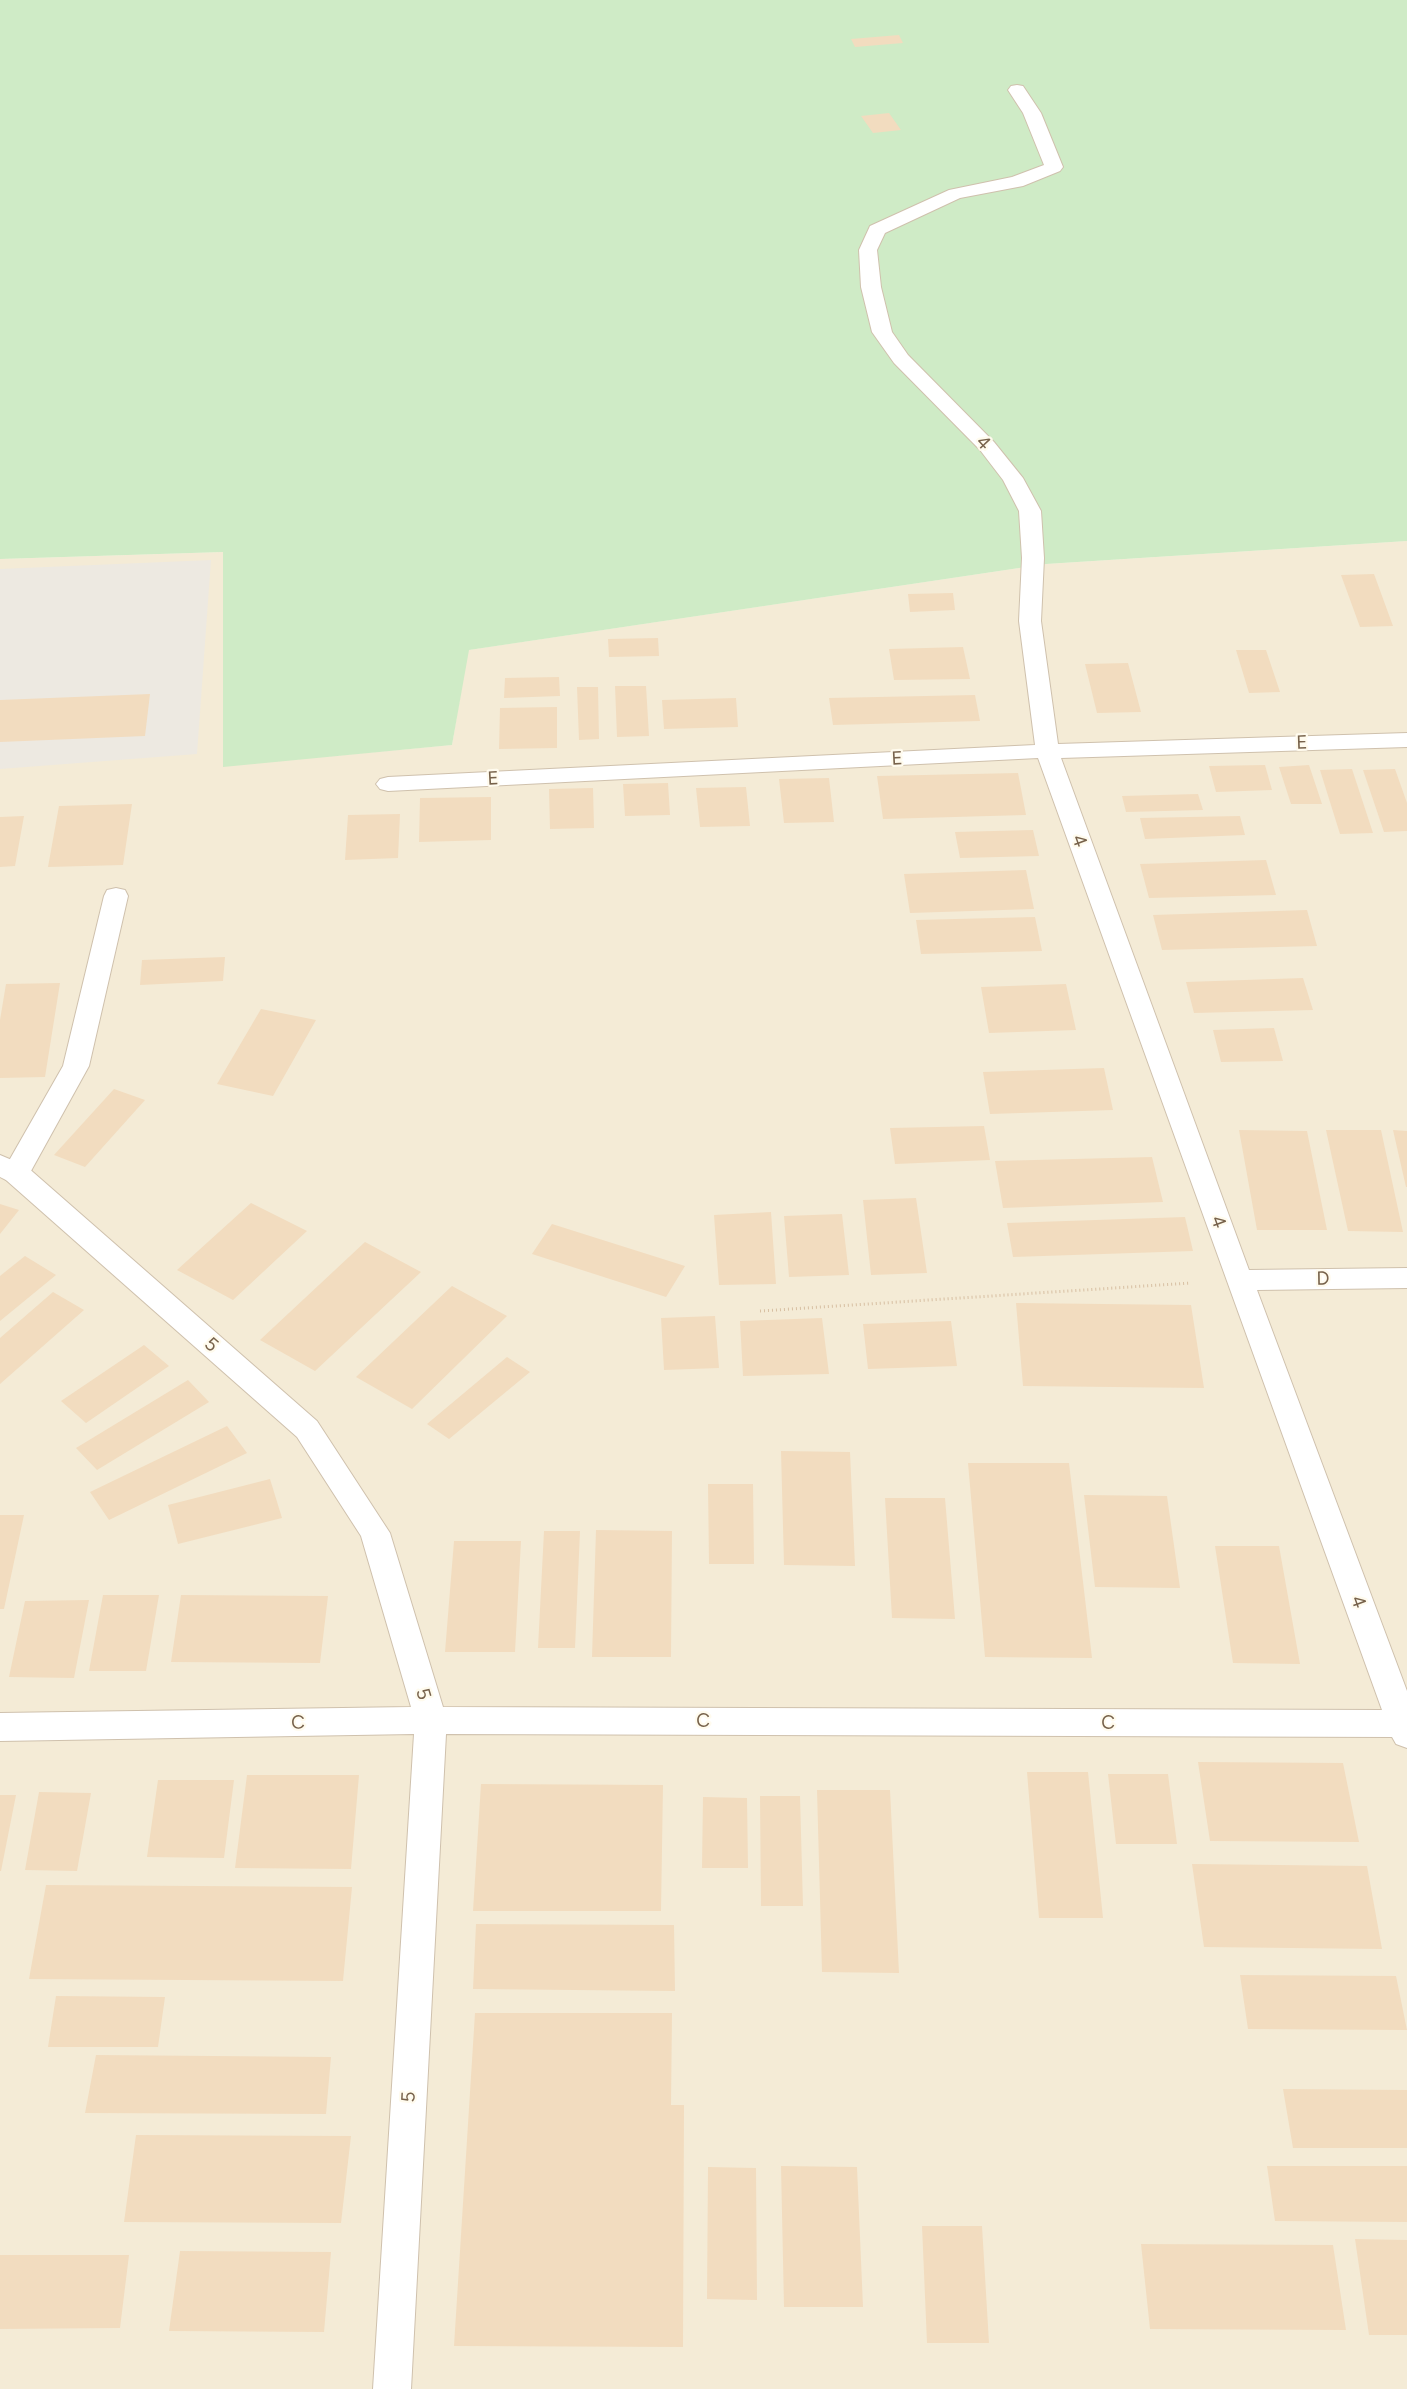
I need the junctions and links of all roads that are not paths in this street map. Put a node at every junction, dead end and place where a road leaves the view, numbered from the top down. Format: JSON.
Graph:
{"nodes":[{"id":1,"x":1017,"y":90,"type":"dead end"},
{"id":2,"x":1407,"y":740,"type":"edge"},
{"id":3,"x":1047,"y":751,"type":"junction"},
{"id":4,"x":388,"y":784,"type":"dead end"},
{"id":5,"x":116,"y":896,"type":"dead end"},
{"id":6,"x":8,"y":1169,"type":"edge"},
{"id":7,"x":1407,"y":1278,"type":"edge"},
{"id":8,"x":1239,"y":1280,"type":"junction"},
{"id":9,"x":431,"y":1720,"type":"junction"},
{"id":10,"x":0,"y":1727,"type":"edge"},
{"id":11,"x":1406,"y":1727,"type":"edge"},
{"id":12,"x":392,"y":2389,"type":"edge"}],
"edges":[{"from":1,"to":3,"type":"street","name":"4"},
{"from":2,"to":3,"type":"street","name":"E"},
{"from":3,"to":4,"type":"street","name":"E"},
{"from":3,"to":8,"type":"street","name":"4"},
{"from":5,"to":6,"type":"street"},
{"from":6,"to":9,"type":"street","name":"5"},
{"from":7,"to":8,"type":"street","name":"D"},
{"from":8,"to":11,"type":"street","name":"4"},
{"from":9,"to":10,"type":"street","name":"C"},
{"from":9,"to":11,"type":"street","name":"C"},
{"from":9,"to":12,"type":"street","name":"5"}]}
